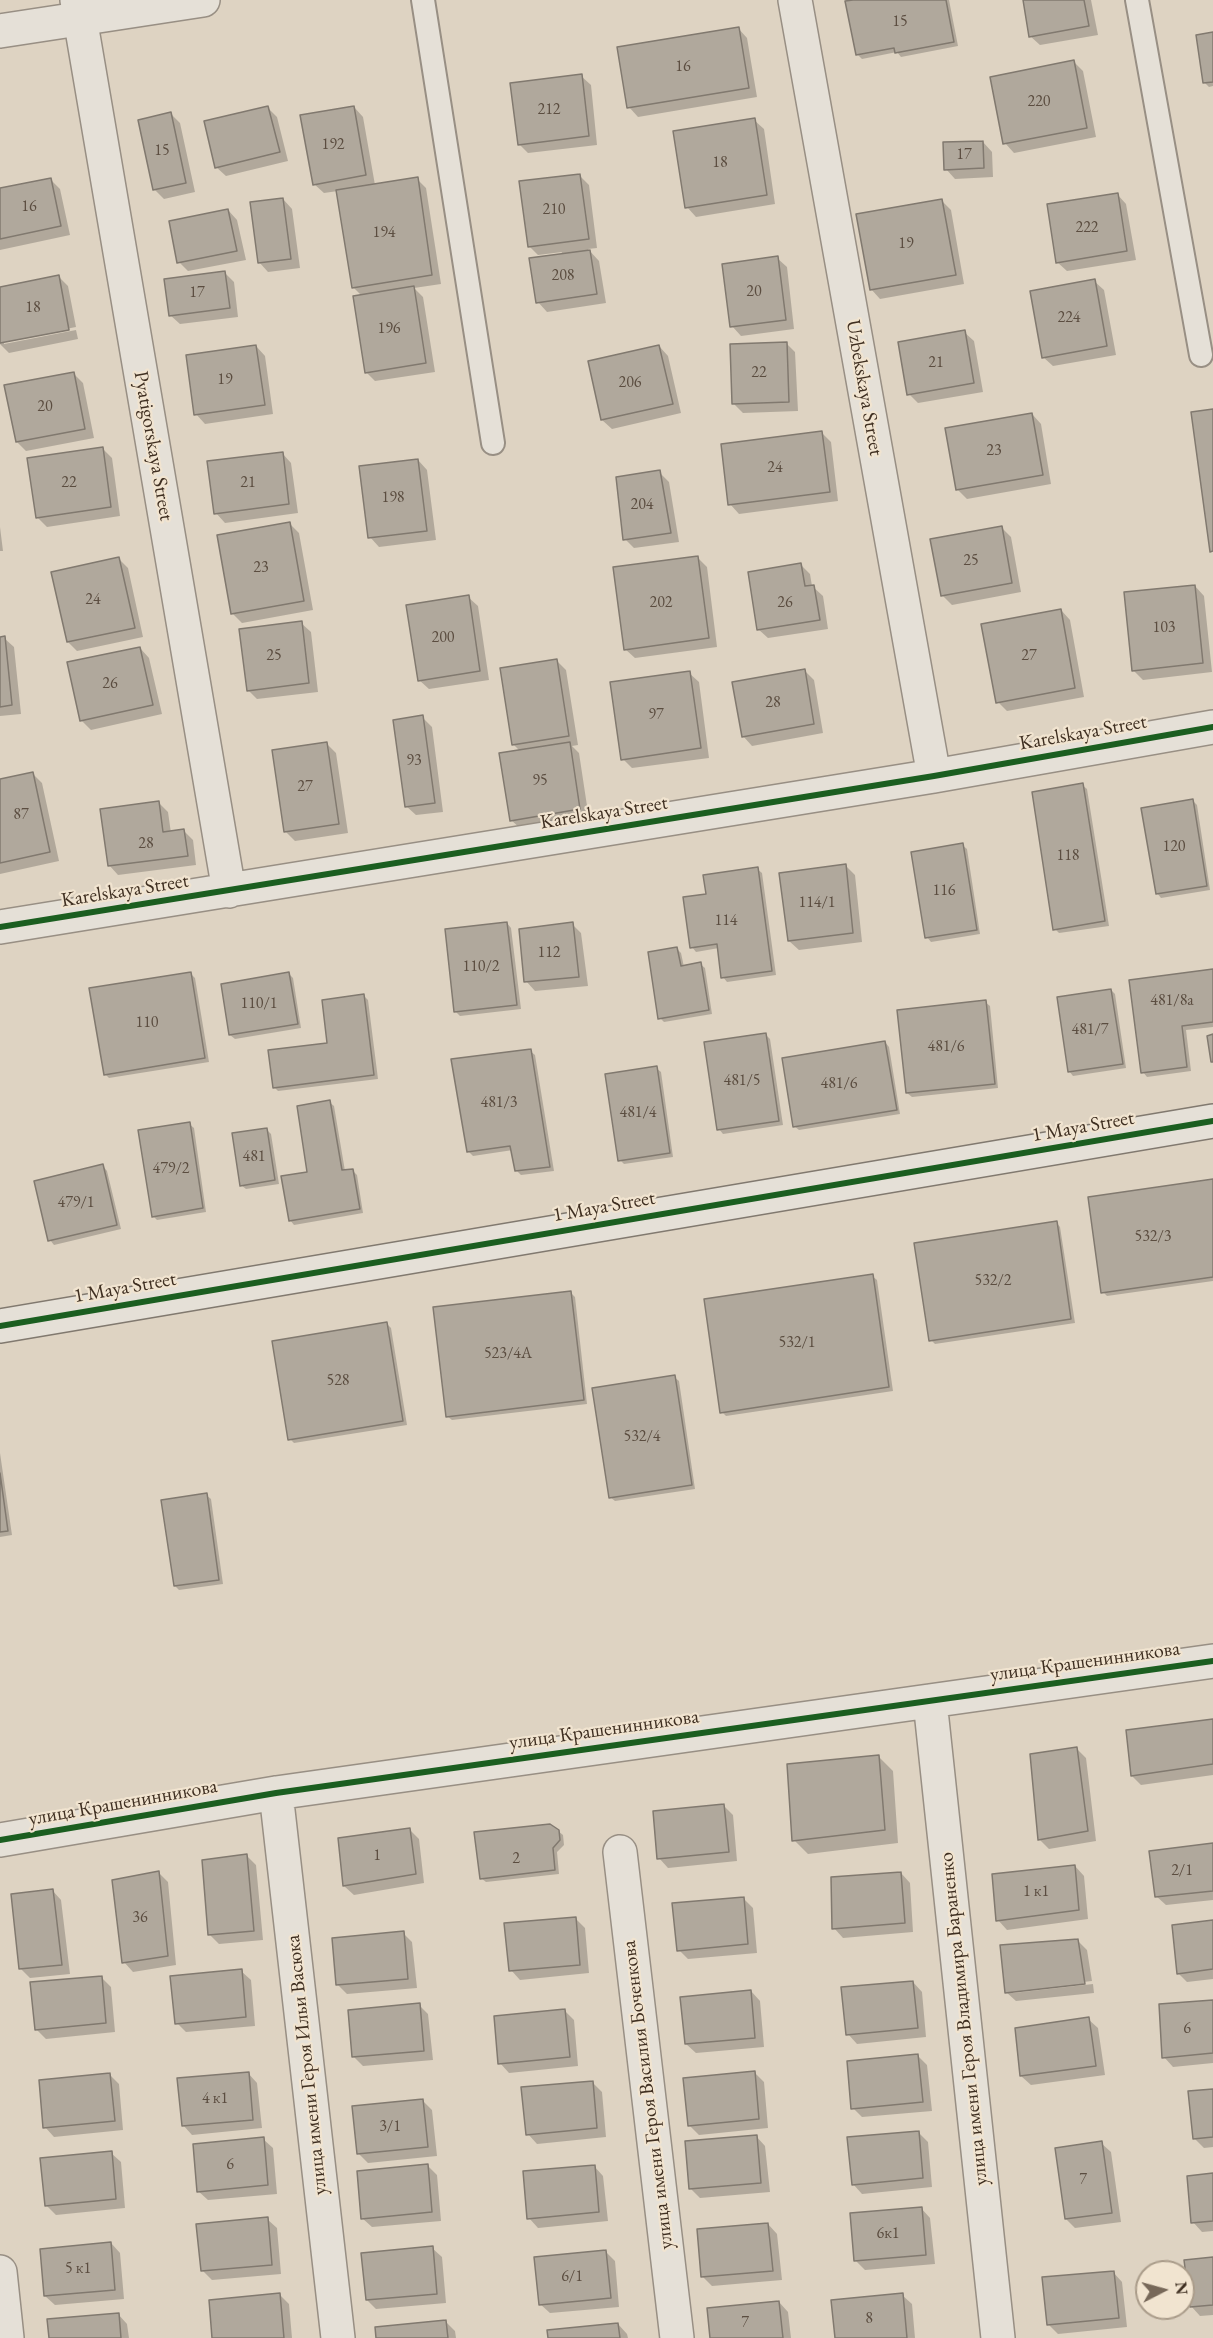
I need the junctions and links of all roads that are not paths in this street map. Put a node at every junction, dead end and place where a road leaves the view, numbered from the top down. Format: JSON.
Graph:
{"nodes":[{"id":1,"x":203,"y":0,"type":"edge"},
{"id":2,"x":423,"y":0,"type":"edge"},
{"id":3,"x":795,"y":0,"type":"edge"},
{"id":4,"x":1137,"y":0,"type":"edge"},
{"id":5,"x":78,"y":9,"type":"edge"},
{"id":6,"x":0,"y":31,"type":"edge"},
{"id":7,"x":1201,"y":355,"type":"dead end"},
{"id":8,"x":493,"y":443,"type":"dead end"},
{"id":9,"x":1213,"y":727,"type":"edge"},
{"id":10,"x":934,"y":776,"type":"junction"},
{"id":11,"x":229,"y":891,"type":"junction"},
{"id":12,"x":0,"y":927,"type":"edge"},
{"id":13,"x":1213,"y":1121,"type":"edge"},
{"id":14,"x":0,"y":1326,"type":"edge"},
{"id":15,"x":1213,"y":1660,"type":"edge"},
{"id":16,"x":930,"y":1701,"type":"junction"},
{"id":17,"x":276,"y":1793,"type":"junction"},
{"id":18,"x":0,"y":1840,"type":"edge"},
{"id":19,"x":620,"y":1852,"type":"dead end"},
{"id":20,"x":0,"y":2272,"type":"edge"},
{"id":21,"x":7,"y":2338,"type":"edge"},
{"id":22,"x":338,"y":2338,"type":"edge"},
{"id":23,"x":677,"y":2338,"type":"edge"},
{"id":24,"x":998,"y":2338,"type":"edge"}],
"edges":[{"from":1,"to":5,"type":"street"},
{"from":2,"to":8,"type":"lane"},
{"from":3,"to":10,"type":"street","name":"Uzbekskaya Street"},
{"from":4,"to":7,"type":"lane"},
{"from":5,"to":6,"type":"street"},
{"from":5,"to":11,"type":"street","name":"Pyatigorskaya Street"},
{"from":9,"to":10,"type":"street","name":"Karelskaya Street"},
{"from":10,"to":11,"type":"street","name":"Karelskaya Street"},
{"from":11,"to":12,"type":"street","name":"Karelskaya Street"},
{"from":13,"to":14,"type":"street","name":"1 Maya Street"},
{"from":15,"to":16,"type":"street","name":"улица Крашенинникова"},
{"from":16,"to":17,"type":"street","name":"улица Крашенинникова"},
{"from":16,"to":24,"type":"street","name":"улица имени Героя Владимира Бараненко"},
{"from":17,"to":18,"type":"street","name":"улица Крашенинникова"},
{"from":17,"to":22,"type":"street","name":"улица имени Героя Ильи Васюка"},
{"from":19,"to":23,"type":"street","name":"улица имени Героя Василия Боченкова"},
{"from":20,"to":21,"type":"street"}]}
